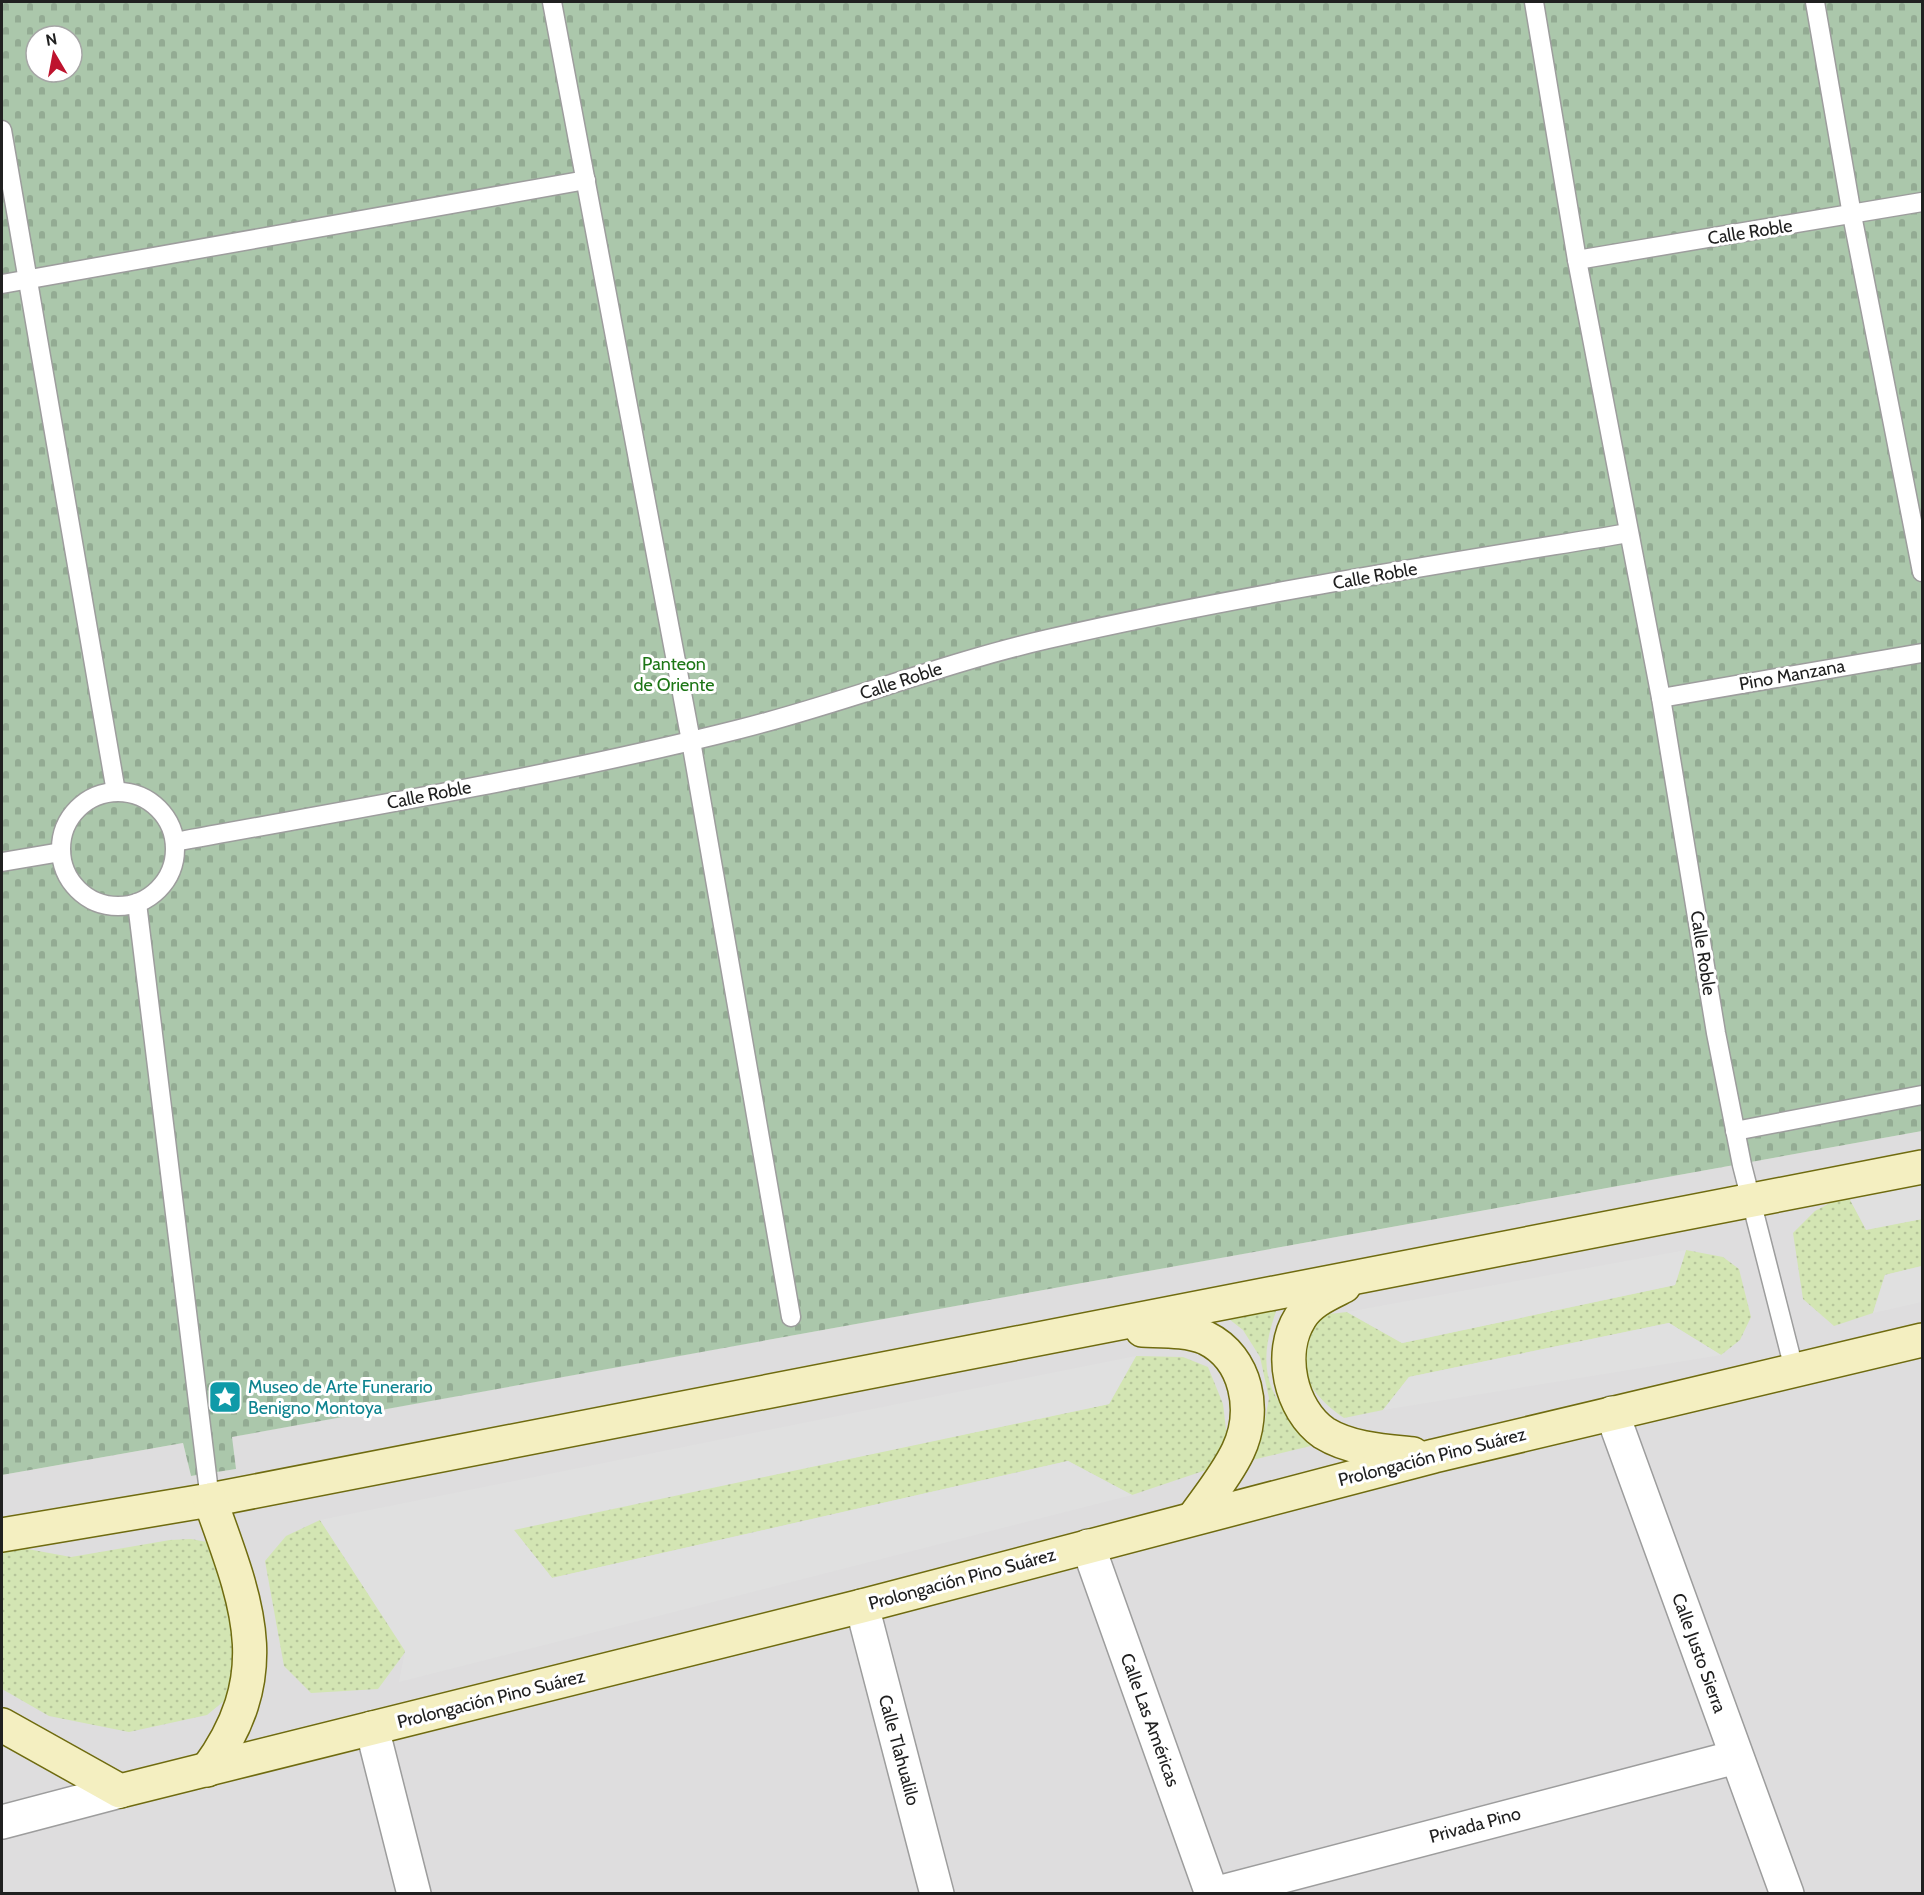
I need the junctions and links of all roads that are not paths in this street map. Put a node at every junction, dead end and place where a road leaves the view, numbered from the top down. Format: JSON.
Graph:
{"nodes":[{"id":1,"x":552,"y":2,"type":"edge"},
{"id":2,"x":1534,"y":2,"type":"edge"},
{"id":3,"x":1815,"y":2,"type":"edge"},
{"id":4,"x":2,"y":130,"type":"edge"},
{"id":5,"x":586,"y":180,"type":"junction"},
{"id":6,"x":1923,"y":202,"type":"edge"},
{"id":7,"x":1852,"y":216,"type":"junction"},
{"id":8,"x":1577,"y":260,"type":"junction"},
{"id":9,"x":26,"y":280,"type":"junction"},
{"id":10,"x":2,"y":284,"type":"edge"},
{"id":11,"x":1629,"y":532,"type":"junction"},
{"id":12,"x":1923,"y":572,"type":"edge"},
{"id":13,"x":1923,"y":653,"type":"edge"},
{"id":14,"x":1661,"y":698,"type":"junction"},
{"id":15,"x":691,"y":741,"type":"junction"},
{"id":16,"x":116,"y":792,"type":"junction"},
{"id":17,"x":175,"y":842,"type":"junction"},
{"id":18,"x":61,"y":852,"type":"junction"},
{"id":19,"x":2,"y":862,"type":"edge"},
{"id":20,"x":137,"y":903,"type":"junction"},
{"id":21,"x":1923,"y":1095,"type":"edge"},
{"id":22,"x":1735,"y":1131,"type":"junction"},
{"id":23,"x":1923,"y":1167,"type":"edge"},
{"id":24,"x":1753,"y":1201,"type":"junction"},
{"id":25,"x":1364,"y":1276,"type":"junction"},
{"id":26,"x":791,"y":1317,"type":"dead end"},
{"id":27,"x":1084,"y":1330,"type":"junction"},
{"id":28,"x":1923,"y":1340,"type":"edge"},
{"id":29,"x":1794,"y":1369,"type":"junction"},
{"id":30,"x":1612,"y":1413,"type":"junction"},
{"id":31,"x":1434,"y":1456,"type":"junction"},
{"id":32,"x":210,"y":1500,"type":"junction"},
{"id":33,"x":1195,"y":1516,"type":"junction"},
{"id":34,"x":2,"y":1535,"type":"edge"},
{"id":35,"x":1088,"y":1546,"type":"junction"},
{"id":36,"x":862,"y":1606,"type":"junction"},
{"id":37,"x":2,"y":1725,"type":"edge"},
{"id":38,"x":372,"y":1728,"type":"junction"},
{"id":39,"x":1736,"y":1757,"type":"junction"},
{"id":40,"x":207,"y":1770,"type":"junction"},
{"id":41,"x":120,"y":1791,"type":"junction"},
{"id":42,"x":2,"y":1822,"type":"edge"},
{"id":43,"x":414,"y":1893,"type":"edge"},
{"id":44,"x":937,"y":1893,"type":"edge"},
{"id":45,"x":1213,"y":1893,"type":"edge"},
{"id":46,"x":1787,"y":1893,"type":"edge"}],
"edges":[{"from":1,"to":5,"type":"lane"},
{"from":2,"to":8,"type":"lane","name":"Calle Roble"},
{"from":3,"to":7,"type":"lane"},
{"from":4,"to":9,"type":"lane"},
{"from":5,"to":9,"type":"lane"},
{"from":5,"to":15,"type":"lane"},
{"from":6,"to":7,"type":"lane","name":"Calle Roble"},
{"from":7,"to":8,"type":"lane","name":"Calle Roble"},
{"from":7,"to":12,"type":"lane"},
{"from":8,"to":11,"type":"lane","name":"Calle Roble"},
{"from":9,"to":10,"type":"lane"},
{"from":9,"to":16,"type":"lane"},
{"from":11,"to":14,"type":"lane","name":"Calle Roble"},
{"from":11,"to":15,"type":"lane","name":"Calle Roble"},
{"from":13,"to":14,"type":"lane","name":"Pino Manzana"},
{"from":14,"to":22,"type":"lane","name":"Calle Roble"},
{"from":15,"to":17,"type":"lane","name":"Calle Roble"},
{"from":15,"to":26,"type":"lane"},
{"from":16,"to":17,"type":"lane"},
{"from":16,"to":18,"type":"lane"},
{"from":17,"to":20,"type":"lane"},
{"from":18,"to":19,"type":"lane"},
{"from":18,"to":20,"type":"lane"},
{"from":20,"to":32,"type":"lane"},
{"from":21,"to":22,"type":"lane"},
{"from":22,"to":24,"type":"lane","name":"Calle Roble"},
{"from":23,"to":24,"type":"main road"},
{"from":24,"to":25,"type":"main road"},
{"from":24,"to":29,"type":"lane","name":"Calle Roble"},
{"from":25,"to":27,"type":"main road"},
{"from":25,"to":31,"type":"main road"},
{"from":27,"to":32,"type":"main road"},
{"from":27,"to":33,"type":"main road"},
{"from":28,"to":29,"type":"main road","name":"Prolongación Pino Suárez"},
{"from":29,"to":30,"type":"main road","name":"Prolongación Pino Suárez"},
{"from":30,"to":31,"type":"main road","name":"Prolongación Pino Suárez"},
{"from":30,"to":39,"type":"street","name":"Calle Justo Sierra"},
{"from":31,"to":33,"type":"main road","name":"Prolongación Pino Suárez"},
{"from":32,"to":34,"type":"main road"},
{"from":32,"to":40,"type":"main road"},
{"from":33,"to":35,"type":"main road","name":"Prolongación Pino Suárez"},
{"from":35,"to":36,"type":"main road","name":"Prolongación Pino Suárez"},
{"from":35,"to":45,"type":"street","name":"Calle Las Américas"},
{"from":36,"to":38,"type":"main road","name":"Prolongación Pino Suárez"},
{"from":36,"to":44,"type":"street","name":"Calle Tlahualilo"},
{"from":37,"to":41,"type":"main road"},
{"from":38,"to":40,"type":"main road","name":"Prolongación Pino Suárez"},
{"from":38,"to":43,"type":"street"},
{"from":39,"to":45,"type":"street","name":"Privada Pino"},
{"from":39,"to":46,"type":"street","name":"Calle Justo Sierra"},
{"from":40,"to":41,"type":"main road","name":"Prolongación Pino Suárez"},
{"from":41,"to":42,"type":"street","name":"Prolongación Pino Suárez"}]}
